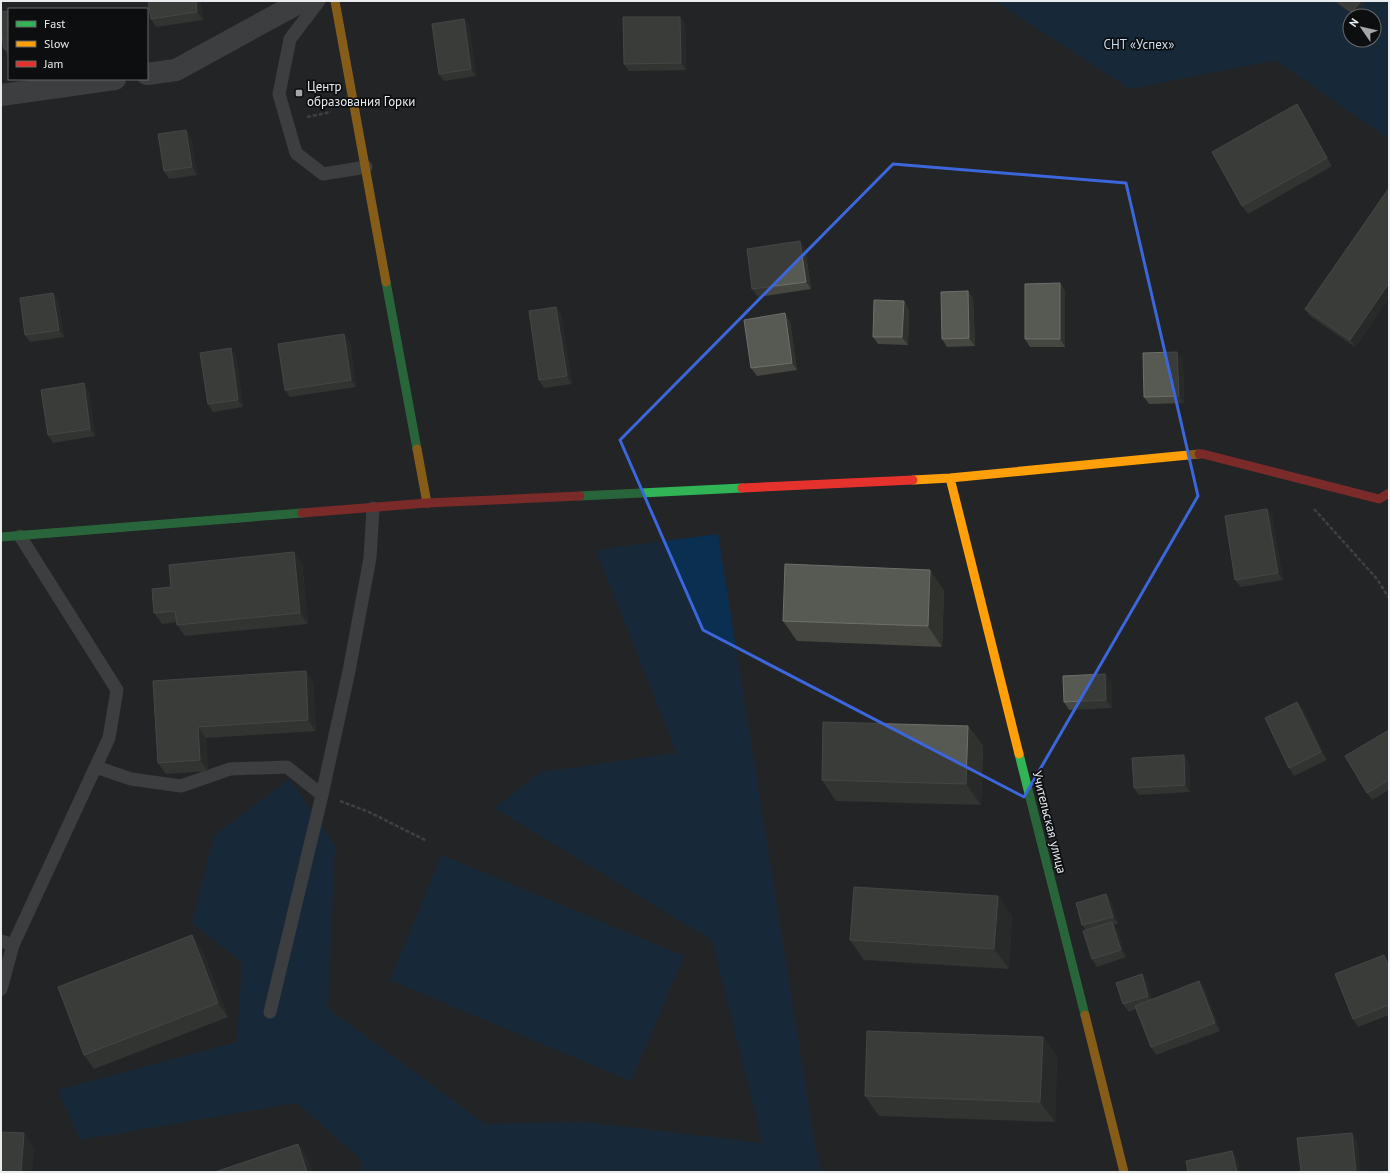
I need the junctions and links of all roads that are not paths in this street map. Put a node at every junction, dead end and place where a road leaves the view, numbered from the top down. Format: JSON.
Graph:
{"nodes":[{"id":1,"x":302,"y":1,"type":"edge"},
{"id":2,"x":319,"y":1,"type":"edge"},
{"id":3,"x":335,"y":1,"type":"edge"},
{"id":4,"x":148,"y":74,"type":"edge"},
{"id":5,"x":108,"y":80,"type":"edge"},
{"id":6,"x":1,"y":95,"type":"edge"},
{"id":7,"x":366,"y":167,"type":"junction"},
{"id":8,"x":950,"y":478,"type":"junction"},
{"id":9,"x":1389,"y":493,"type":"edge"},
{"id":10,"x":427,"y":504,"type":"junction"},
{"id":11,"x":373,"y":508,"type":"junction"},
{"id":12,"x":20,"y":536,"type":"junction"},
{"id":13,"x":1,"y":537,"type":"edge"},
{"id":14,"x":96,"y":767,"type":"junction"},
{"id":15,"x":322,"y":795,"type":"junction"},
{"id":16,"x":7,"y":943,"type":"edge"},
{"id":17,"x":1,"y":989,"type":"edge"},
{"id":18,"x":270,"y":1012,"type":"dead end"},
{"id":19,"x":1124,"y":1172,"type":"edge"}],
"edges":[{"from":1,"to":4,"type":"street"},
{"from":2,"to":7,"type":"lane"},
{"from":3,"to":7,"type":"street"},
{"from":5,"to":6,"type":"street"},
{"from":7,"to":10,"type":"street"},
{"from":8,"to":9,"type":"street"},
{"from":8,"to":10,"type":"street"},
{"from":8,"to":19,"type":"street","name":"Учительская улица"},
{"from":10,"to":11,"type":"street"},
{"from":11,"to":12,"type":"street"},
{"from":11,"to":15,"type":"lane"},
{"from":12,"to":13,"type":"street"},
{"from":12,"to":14,"type":"lane"},
{"from":14,"to":15,"type":"lane"},
{"from":14,"to":16,"type":"lane"},
{"from":15,"to":18,"type":"lane"},
{"from":16,"to":17,"type":"lane"}]}
